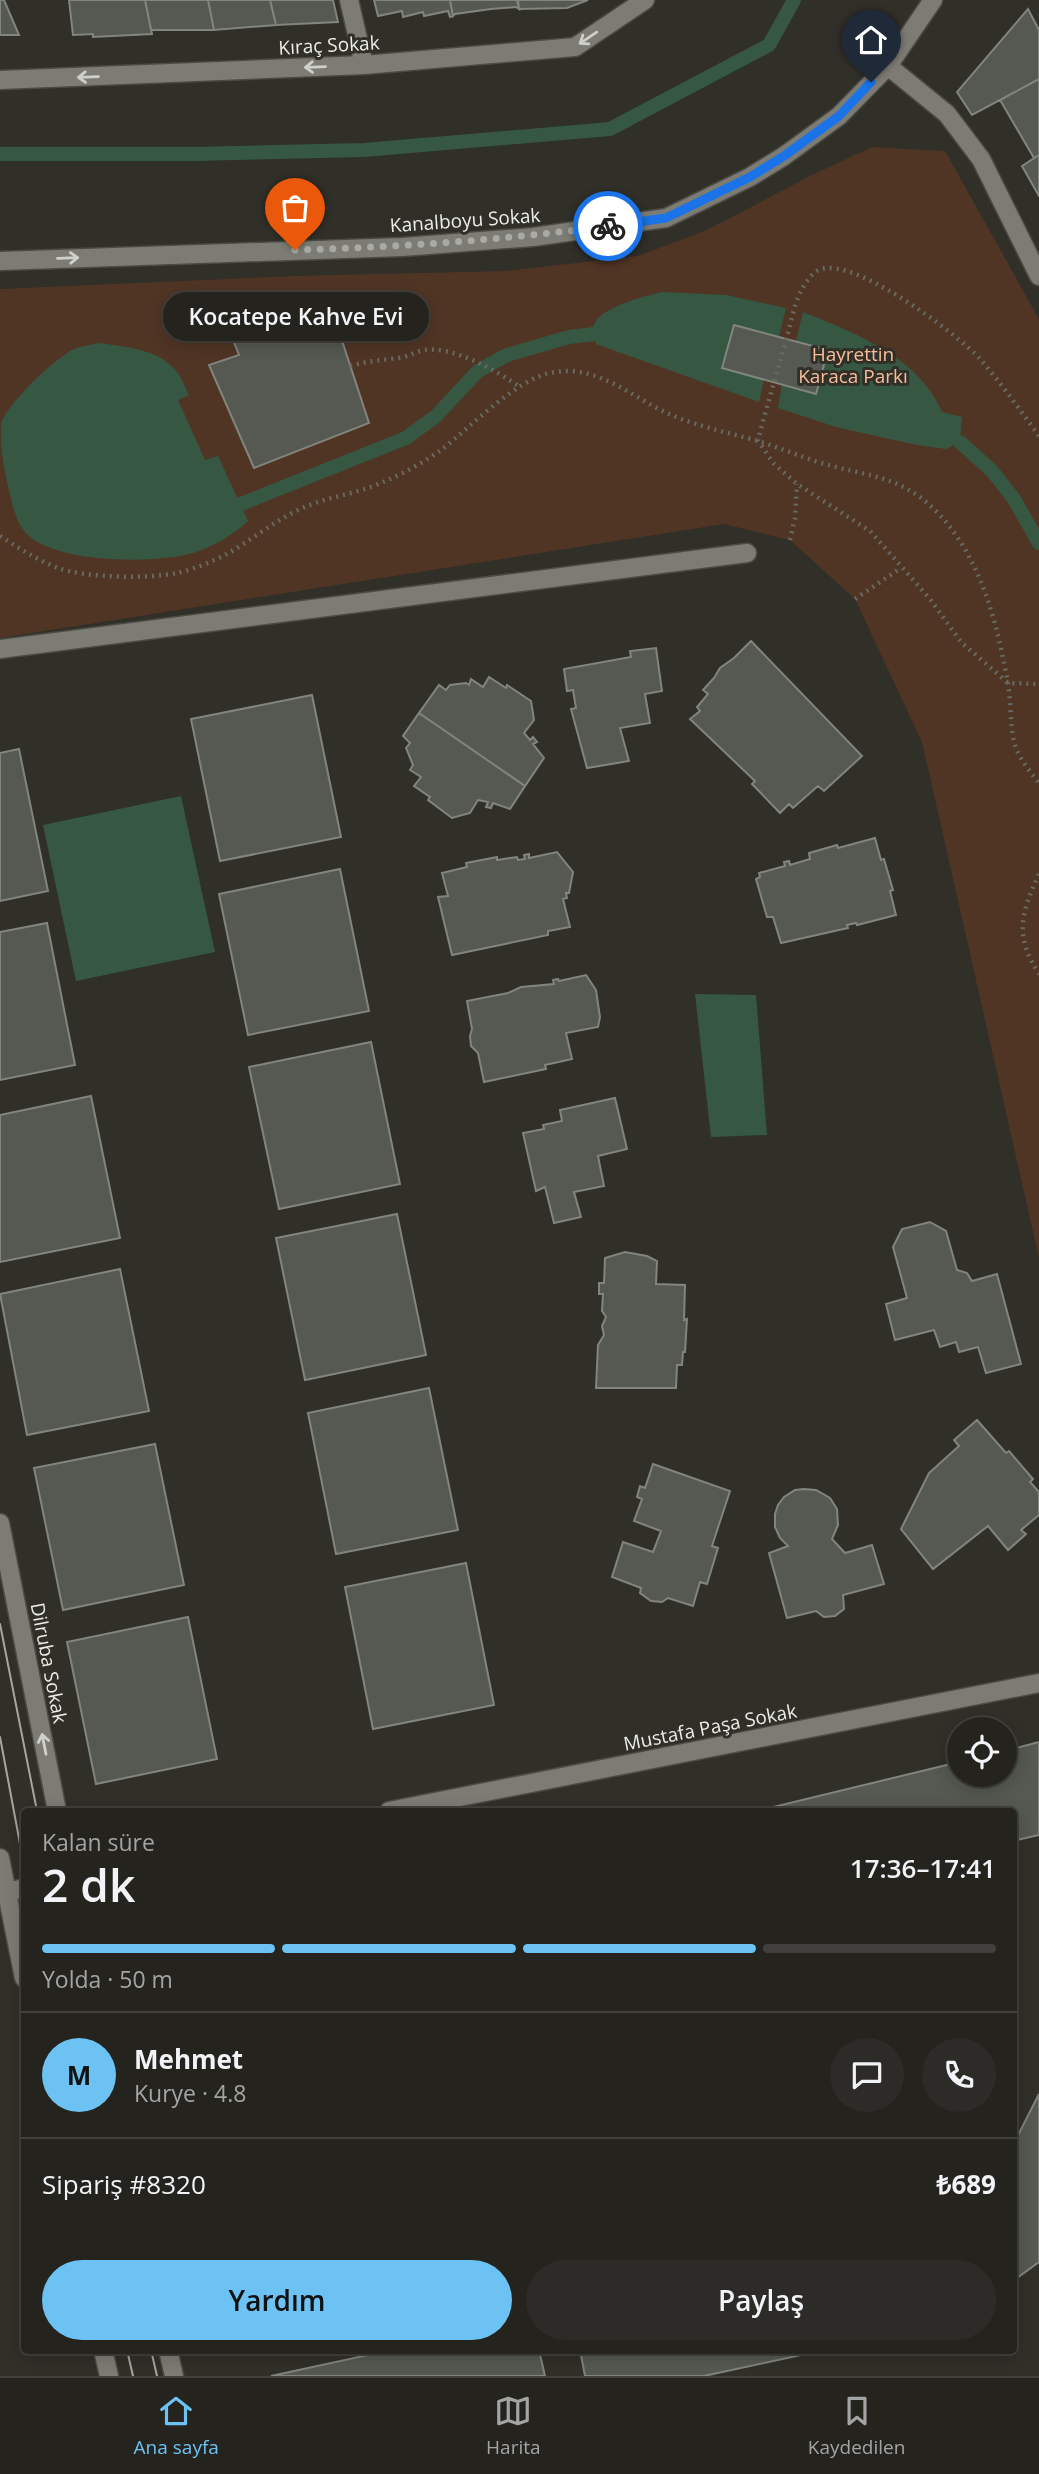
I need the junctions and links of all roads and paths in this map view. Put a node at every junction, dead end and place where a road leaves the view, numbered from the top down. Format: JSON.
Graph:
{"nodes":[{"id":1,"x":349,"y":0,"type":"edge"},
{"id":2,"x":645,"y":0,"type":"edge"},
{"id":3,"x":933,"y":0,"type":"edge"},
{"id":4,"x":364,"y":65,"type":"junction"},
{"id":5,"x":888,"y":66,"type":"junction"},
{"id":6,"x":0,"y":80,"type":"edge"},
{"id":7,"x":0,"y":261,"type":"edge"},
{"id":8,"x":1039,"y":276,"type":"edge"},
{"id":9,"x":350,"y":366,"type":"dead end"},
{"id":10,"x":520,"y":387,"type":"junction"},
{"id":11,"x":1039,"y":436,"type":"edge"},
{"id":12,"x":758,"y":440,"type":"junction"},
{"id":13,"x":797,"y":484,"type":"junction"},
{"id":14,"x":0,"y":536,"type":"edge"},
{"id":15,"x":790,"y":540,"type":"dead end"},
{"id":16,"x":747,"y":553,"type":"dead end"},
{"id":17,"x":901,"y":568,"type":"junction"},
{"id":18,"x":855,"y":598,"type":"dead end"},
{"id":19,"x":0,"y":649,"type":"edge"},
{"id":20,"x":1008,"y":683,"type":"junction"},
{"id":21,"x":1039,"y":684,"type":"edge"},
{"id":22,"x":1039,"y":783,"type":"edge"},
{"id":23,"x":1039,"y":874,"type":"edge"},
{"id":24,"x":1039,"y":974,"type":"edge"},
{"id":25,"x":0,"y":1523,"type":"edge"},
{"id":26,"x":1039,"y":1683,"type":"edge"},
{"id":27,"x":56,"y":1808,"type":"edge"},
{"id":28,"x":403,"y":1808,"type":"edge"},
{"id":29,"x":0,"y":1858,"type":"edge"},
{"id":30,"x":21,"y":1889,"type":"edge"},
{"id":31,"x":3,"y":1894,"type":"edge"},
{"id":32,"x":21,"y":1966,"type":"edge"},
{"id":33,"x":104,"y":2354,"type":"edge"},
{"id":34,"x":169,"y":2354,"type":"edge"},
{"id":35,"x":109,"y":2376,"type":"edge"},
{"id":36,"x":174,"y":2376,"type":"edge"}],
"edges":[{"from":1,"to":4,"type":"street"},
{"from":2,"to":4,"type":"street","name":"Kıraç Sokak","one_way":true},
{"from":3,"to":5,"type":"street","name":"Kanalboyu Sokak"},
{"from":4,"to":6,"type":"street","name":"Kıraç Sokak","one_way":true},
{"from":7,"to":5,"type":"street","name":"Kanalboyu Sokak","one_way":true},
{"from":5,"to":8,"type":"street"},
{"from":9,"to":10,"type":"path"},
{"from":10,"to":12,"type":"path"},
{"from":10,"to":14,"type":"path"},
{"from":11,"to":12,"type":"path"},
{"from":12,"to":13,"type":"path"},
{"from":12,"to":20,"type":"path"},
{"from":13,"to":15,"type":"path"},
{"from":13,"to":17,"type":"path"},
{"from":16,"to":19,"type":"street"},
{"from":17,"to":18,"type":"path"},
{"from":17,"to":20,"type":"path"},
{"from":20,"to":21,"type":"path"},
{"from":20,"to":22,"type":"path"},
{"from":23,"to":24,"type":"path"},
{"from":27,"to":25,"type":"street","name":"Dilruba Sokak","one_way":true},
{"from":26,"to":28,"type":"street","name":"Mustafa Paşa Sokak"},
{"from":29,"to":31,"type":"street"},
{"from":30,"to":31,"type":"street"},
{"from":31,"to":32,"type":"street"},
{"from":33,"to":35,"type":"street"},
{"from":34,"to":36,"type":"street"}]}
